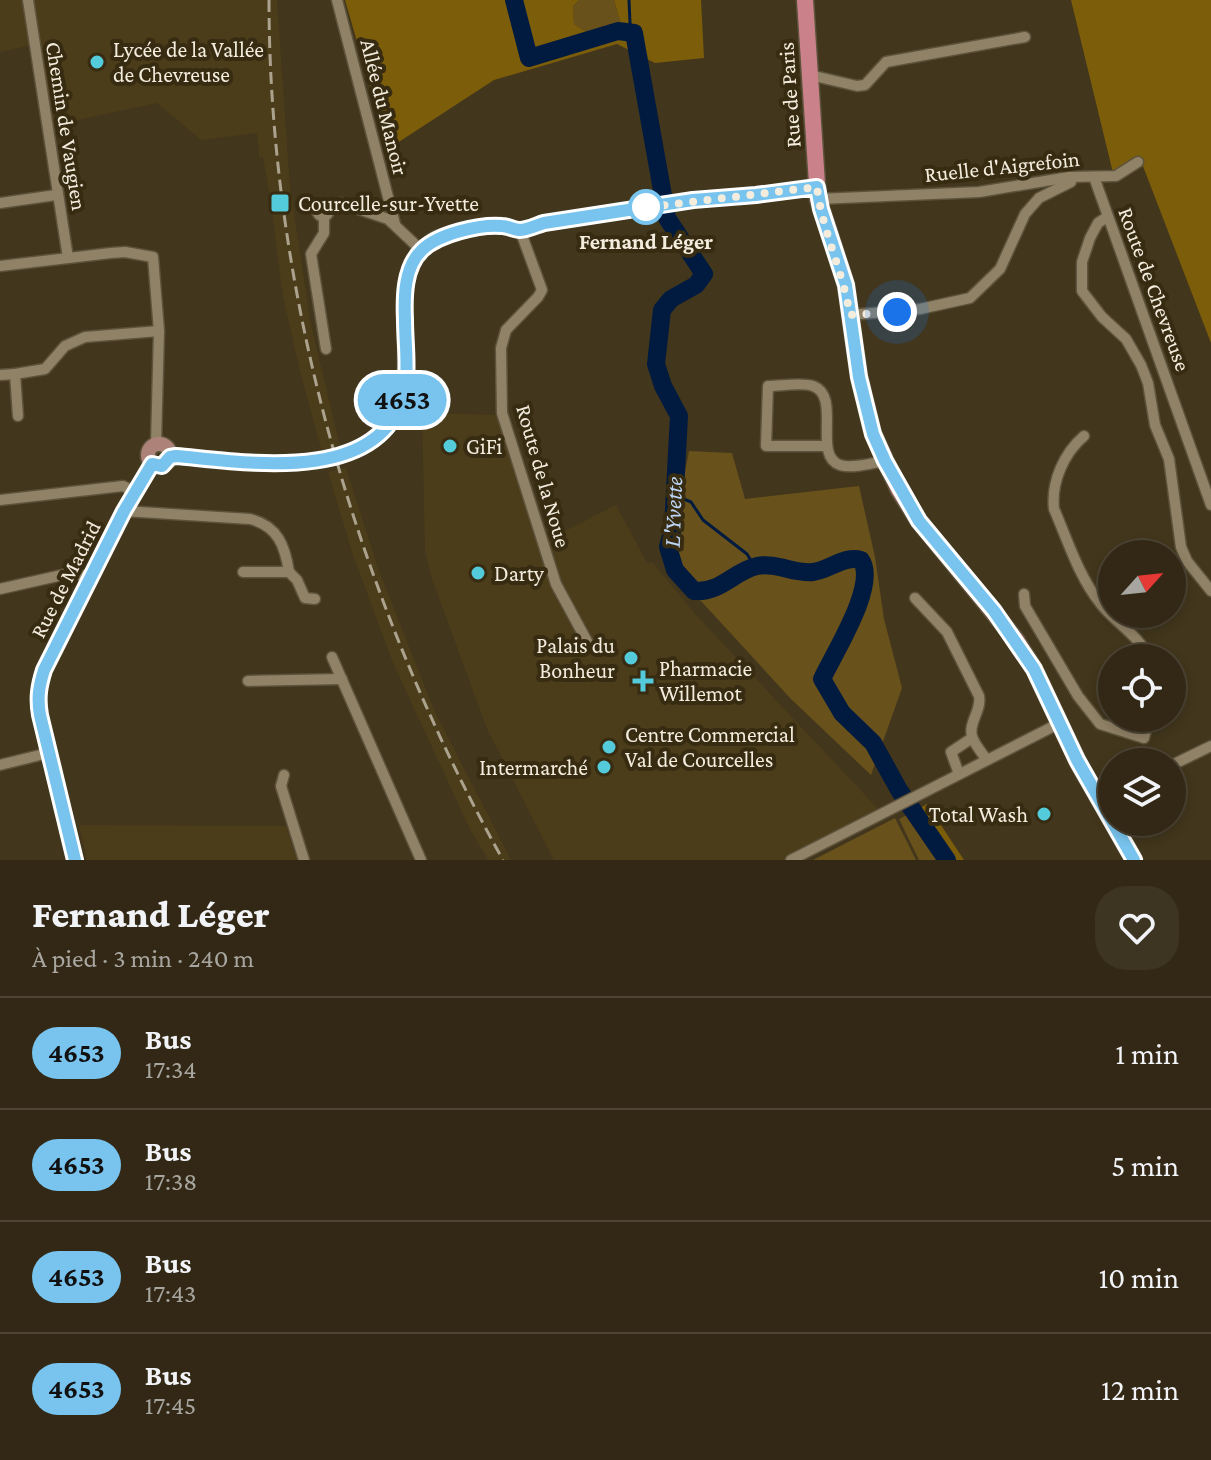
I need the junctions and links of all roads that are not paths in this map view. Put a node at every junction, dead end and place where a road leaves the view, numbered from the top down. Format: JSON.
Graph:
{"nodes":[{"id":1,"x":28,"y":0,"type":"edge"},
{"id":2,"x":337,"y":0,"type":"edge"},
{"id":3,"x":805,"y":0,"type":"edge"},
{"id":4,"x":1025,"y":37,"type":"dead end"},
{"id":5,"x":810,"y":75,"type":"junction"},
{"id":6,"x":1138,"y":162,"type":"dead end"},
{"id":7,"x":1092,"y":180,"type":"junction"},
{"id":8,"x":818,"y":193,"type":"junction"},
{"id":9,"x":56,"y":195,"type":"junction"},
{"id":10,"x":0,"y":203,"type":"edge"},
{"id":11,"x":1107,"y":217,"type":"junction"},
{"id":12,"x":395,"y":224,"type":"junction"},
{"id":13,"x":520,"y":230,"type":"junction"},
{"id":14,"x":421,"y":250,"type":"junction"},
{"id":15,"x":68,"y":258,"type":"junction"},
{"id":16,"x":2,"y":265,"type":"edge"},
{"id":17,"x":850,"y":315,"type":"junction"},
{"id":18,"x":159,"y":331,"type":"junction"},
{"id":19,"x":326,"y":349,"type":"dead end"},
{"id":20,"x":15,"y":374,"type":"junction"},
{"id":21,"x":0,"y":375,"type":"edge"},
{"id":22,"x":18,"y":416,"type":"dead end"},
{"id":23,"x":1084,"y":436,"type":"dead end"},
{"id":24,"x":156,"y":444,"type":"junction"},
{"id":25,"x":827,"y":446,"type":"junction"},
{"id":26,"x":170,"y":457,"type":"junction"},
{"id":27,"x":885,"y":461,"type":"junction"},
{"id":28,"x":152,"y":464,"type":"junction"},
{"id":29,"x":135,"y":492,"type":"junction"},
{"id":30,"x":0,"y":500,"type":"edge"},
{"id":31,"x":1211,"y":505,"type":"edge"},
{"id":32,"x":124,"y":511,"type":"junction"},
{"id":33,"x":243,"y":572,"type":"dead end"},
{"id":34,"x":289,"y":572,"type":"junction"},
{"id":35,"x":91,"y":577,"type":"junction"},
{"id":36,"x":0,"y":589,"type":"edge"},
{"id":37,"x":1211,"y":591,"type":"edge"},
{"id":38,"x":1024,"y":594,"type":"dead end"},
{"id":39,"x":915,"y":598,"type":"dead end"},
{"id":40,"x":315,"y":599,"type":"dead end"},
{"id":41,"x":1142,"y":644,"type":"edge"},
{"id":42,"x":589,"y":645,"type":"dead end"},
{"id":43,"x":332,"y":657,"type":"dead end"},
{"id":44,"x":342,"y":679,"type":"junction"},
{"id":45,"x":248,"y":681,"type":"dead end"},
{"id":46,"x":1098,"y":721,"type":"edge"},
{"id":47,"x":1060,"y":723,"type":"junction"},
{"id":48,"x":1125,"y":732,"type":"edge"},
{"id":49,"x":1146,"y":732,"type":"edge"},
{"id":50,"x":972,"y":738,"type":"junction"},
{"id":51,"x":1211,"y":746,"type":"edge"},
{"id":52,"x":48,"y":753,"type":"junction"},
{"id":53,"x":1186,"y":758,"type":"edge"},
{"id":54,"x":987,"y":760,"type":"junction"},
{"id":55,"x":0,"y":765,"type":"edge"},
{"id":56,"x":959,"y":774,"type":"junction"},
{"id":57,"x":284,"y":775,"type":"dead end"},
{"id":58,"x":1098,"y":785,"type":"edge"},
{"id":59,"x":1123,"y":836,"type":"edge"},
{"id":60,"x":75,"y":860,"type":"edge"},
{"id":61,"x":304,"y":860,"type":"edge"},
{"id":62,"x":421,"y":860,"type":"edge"},
{"id":63,"x":791,"y":860,"type":"edge"},
{"id":64,"x":1134,"y":860,"type":"edge"}],
"edges":[{"from":1,"to":9,"type":"street","name":"Chemin de Vaugien"},
{"from":2,"to":12,"type":"street","name":"Allée du Manoir"},
{"from":3,"to":5,"type":"main road","name":"Rue de Paris"},
{"from":4,"to":5,"type":"street"},
{"from":5,"to":8,"type":"main road","name":"Rue de Paris"},
{"from":6,"to":7,"type":"street","name":"Ruelle d'Aigrefoin"},
{"from":7,"to":8,"type":"street","name":"Ruelle d'Aigrefoin"},
{"from":7,"to":11,"type":"street","name":"Route de Chevreuse"},
{"from":7,"to":17,"type":"street"},
{"from":8,"to":13,"type":"street"},
{"from":8,"to":17,"type":"main road","name":"Rue de Paris"},
{"from":9,"to":10,"type":"street"},
{"from":9,"to":15,"type":"street","name":"Chemin de Vaugien"},
{"from":11,"to":31,"type":"street","name":"Route de Chevreuse"},
{"from":11,"to":37,"type":"street"},
{"from":12,"to":14,"type":"street"},
{"from":12,"to":19,"type":"street"},
{"from":13,"to":14,"type":"street"},
{"from":13,"to":42,"type":"street","name":"Route de la Noue"},
{"from":14,"to":26,"type":"street"},
{"from":15,"to":16,"type":"street"},
{"from":15,"to":18,"type":"street"},
{"from":17,"to":27,"type":"main road","name":"Rue de Paris"},
{"from":18,"to":20,"type":"street"},
{"from":18,"to":24,"type":"street"},
{"from":20,"to":21,"type":"street"},
{"from":20,"to":22,"type":"street"},
{"from":23,"to":41,"type":"street"},
{"from":24,"to":26,"type":"street"},
{"from":24,"to":28,"type":"street"},
{"from":25,"to":25,"type":"street"},
{"from":25,"to":27,"type":"street"},
{"from":26,"to":28,"type":"street"},
{"from":27,"to":47,"type":"main road","name":"Rue de Paris"},
{"from":28,"to":29,"type":"street","name":"Rue de Madrid"},
{"from":29,"to":30,"type":"street"},
{"from":29,"to":32,"type":"street","name":"Rue de Madrid"},
{"from":32,"to":34,"type":"street"},
{"from":32,"to":35,"type":"street","name":"Rue de Madrid"},
{"from":33,"to":34,"type":"street"},
{"from":34,"to":40,"type":"street"},
{"from":35,"to":36,"type":"street"},
{"from":35,"to":52,"type":"street","name":"Rue de Madrid"},
{"from":38,"to":46,"type":"street"},
{"from":39,"to":50,"type":"street"},
{"from":43,"to":44,"type":"street"},
{"from":44,"to":45,"type":"street"},
{"from":44,"to":62,"type":"street"},
{"from":47,"to":54,"type":"street"},
{"from":47,"to":58,"type":"main road","name":"Rue de Paris"},
{"from":48,"to":49,"type":"street"},
{"from":50,"to":54,"type":"street"},
{"from":50,"to":56,"type":"street"},
{"from":51,"to":53,"type":"street"},
{"from":52,"to":55,"type":"street"},
{"from":52,"to":60,"type":"street","name":"Rue de Madrid"},
{"from":54,"to":56,"type":"street"},
{"from":56,"to":63,"type":"street"},
{"from":57,"to":61,"type":"street"},
{"from":59,"to":64,"type":"main road","name":"Rue de Paris"}]}
